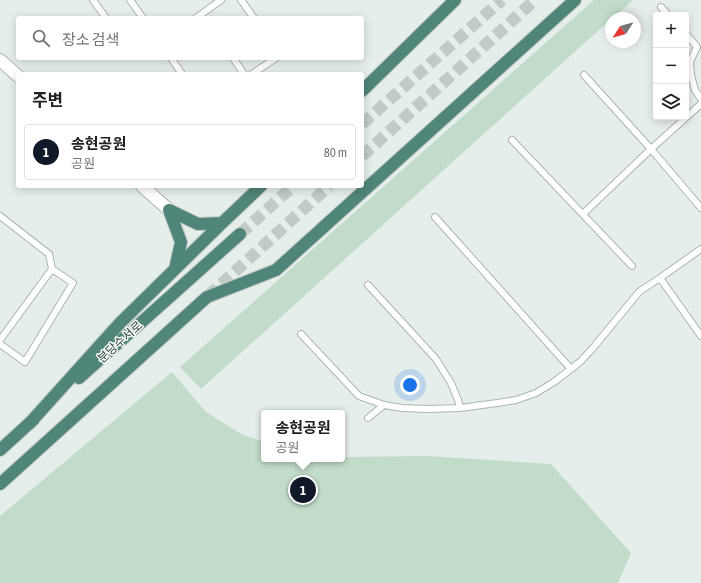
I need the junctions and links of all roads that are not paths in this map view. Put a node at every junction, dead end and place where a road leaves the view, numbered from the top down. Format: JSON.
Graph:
{"nodes":[{"id":1,"x":93,"y":0,"type":"edge"},
{"id":2,"x":130,"y":0,"type":"edge"},
{"id":3,"x":221,"y":0,"type":"edge"},
{"id":4,"x":241,"y":0,"type":"edge"},
{"id":5,"x":455,"y":0,"type":"edge"},
{"id":6,"x":575,"y":0,"type":"edge"},
{"id":7,"x":662,"y":7,"type":"dead end"},
{"id":8,"x":666,"y":12,"type":"edge"},
{"id":9,"x":105,"y":16,"type":"edge"},
{"id":10,"x":141,"y":16,"type":"edge"},
{"id":11,"x":204,"y":16,"type":"edge"},
{"id":12,"x":253,"y":16,"type":"edge"},
{"id":13,"x":689,"y":37,"type":"edge"},
{"id":14,"x":699,"y":49,"type":"edge"},
{"id":15,"x":0,"y":60,"type":"edge"},
{"id":16,"x":172,"y":60,"type":"edge"},
{"id":17,"x":234,"y":60,"type":"edge"},
{"id":18,"x":273,"y":60,"type":"edge"},
{"id":19,"x":181,"y":72,"type":"edge"},
{"id":20,"x":243,"y":72,"type":"edge"},
{"id":21,"x":255,"y":72,"type":"edge"},
{"id":22,"x":16,"y":74,"type":"edge"},
{"id":23,"x":584,"y":75,"type":"dead end"},
{"id":24,"x":364,"y":89,"type":"edge"},
{"id":25,"x":701,"y":99,"type":"edge"},
{"id":26,"x":701,"y":104,"type":"edge"},
{"id":27,"x":512,"y":140,"type":"dead end"},
{"id":28,"x":651,"y":149,"type":"junction"},
{"id":29,"x":144,"y":188,"type":"edge"},
{"id":30,"x":259,"y":188,"type":"edge"},
{"id":31,"x":701,"y":208,"type":"edge"},
{"id":32,"x":169,"y":210,"type":"junction"},
{"id":33,"x":583,"y":214,"type":"junction"},
{"id":34,"x":0,"y":216,"type":"edge"},
{"id":35,"x":435,"y":217,"type":"dead end"},
{"id":36,"x":222,"y":223,"type":"junction"},
{"id":37,"x":240,"y":234,"type":"tunnel mouth"},
{"id":38,"x":701,"y":249,"type":"edge"},
{"id":39,"x":632,"y":266,"type":"dead end"},
{"id":40,"x":52,"y":269,"type":"junction"},
{"id":41,"x":175,"y":269,"type":"junction"},
{"id":42,"x":660,"y":278,"type":"junction"},
{"id":43,"x":368,"y":285,"type":"dead end"},
{"id":44,"x":301,"y":334,"type":"dead end"},
{"id":45,"x":701,"y":336,"type":"edge"},
{"id":46,"x":0,"y":340,"type":"edge"},
{"id":47,"x":0,"y":344,"type":"edge"},
{"id":48,"x":571,"y":369,"type":"junction"},
{"id":49,"x":384,"y":405,"type":"junction"},
{"id":50,"x":460,"y":408,"type":"junction"},
{"id":51,"x":368,"y":418,"type":"dead end"},
{"id":52,"x":29,"y":424,"type":"junction"},
{"id":53,"x":0,"y":450,"type":"edge"},
{"id":54,"x":0,"y":484,"type":"edge"}],
"edges":[{"from":1,"to":9,"type":"lane"},
{"from":2,"to":10,"type":"lane"},
{"from":3,"to":11,"type":"lane"},
{"from":4,"to":12,"type":"lane"},
{"from":5,"to":24,"type":"highway"},
{"from":6,"to":54,"type":"highway","name":"분당수서로"},
{"from":7,"to":8,"type":"lane"},
{"from":13,"to":14,"type":"lane"},
{"from":14,"to":25,"type":"lane"},
{"from":15,"to":22,"type":"street"},
{"from":16,"to":19,"type":"lane"},
{"from":17,"to":20,"type":"lane"},
{"from":18,"to":21,"type":"lane"},
{"from":23,"to":28,"type":"lane"},
{"from":26,"to":28,"type":"lane"},
{"from":27,"to":33,"type":"lane"},
{"from":28,"to":31,"type":"lane"},
{"from":28,"to":33,"type":"lane"},
{"from":29,"to":32,"type":"street"},
{"from":30,"to":36,"type":"highway"},
{"from":32,"to":36,"type":"highway"},
{"from":32,"to":41,"type":"highway"},
{"from":33,"to":39,"type":"lane"},
{"from":34,"to":40,"type":"lane"},
{"from":35,"to":48,"type":"lane"},
{"from":36,"to":41,"type":"highway"},
{"from":37,"to":52,"type":"highway","name":"분당수서로"},
{"from":38,"to":42,"type":"lane"},
{"from":40,"to":46,"type":"lane"},
{"from":40,"to":47,"type":"lane"},
{"from":41,"to":52,"type":"highway"},
{"from":42,"to":45,"type":"lane"},
{"from":42,"to":48,"type":"lane"},
{"from":43,"to":50,"type":"lane"},
{"from":44,"to":49,"type":"lane"},
{"from":48,"to":50,"type":"lane"},
{"from":49,"to":50,"type":"lane"},
{"from":49,"to":51,"type":"lane"},
{"from":52,"to":53,"type":"highway","name":"분당수서로"}]}
